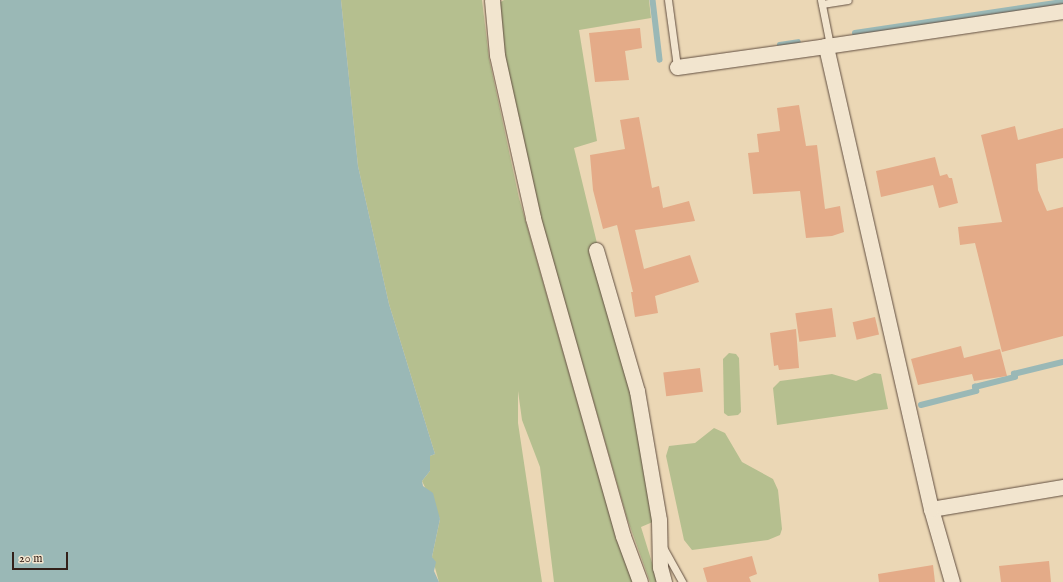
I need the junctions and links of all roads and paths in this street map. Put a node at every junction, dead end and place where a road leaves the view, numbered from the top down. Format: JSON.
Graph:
{"nodes":[{"id":1,"x":492,"y":0,"type":"edge"},
{"id":2,"x":668,"y":0,"type":"edge"},
{"id":3,"x":848,"y":0,"type":"edge"},
{"id":4,"x":822,"y":2,"type":"edge"},
{"id":5,"x":1063,"y":11,"type":"edge"},
{"id":6,"x":828,"y":46,"type":"junction"},
{"id":7,"x":676,"y":67,"type":"joint"},
{"id":8,"x":596,"y":250,"type":"dead end"},
{"id":9,"x":1063,"y":487,"type":"edge"},
{"id":10,"x":931,"y":509,"type":"junction"},
{"id":11,"x":660,"y":541,"type":"junction"},
{"id":12,"x":640,"y":582,"type":"edge"},
{"id":13,"x":664,"y":582,"type":"edge"},
{"id":14,"x":682,"y":582,"type":"edge"},
{"id":15,"x":952,"y":582,"type":"edge"}],
"edges":[{"from":1,"to":12,"type":"street"},
{"from":2,"to":7,"type":"lane"},
{"from":3,"to":4,"type":"lane"},
{"from":4,"to":6,"type":"lane"},
{"from":5,"to":6,"type":"street"},
{"from":6,"to":7,"type":"street"},
{"from":6,"to":10,"type":"street"},
{"from":8,"to":11,"type":"street"},
{"from":9,"to":10,"type":"street"},
{"from":10,"to":15,"type":"street"},
{"from":11,"to":13,"type":"street"},
{"from":11,"to":14,"type":"lane"}]}
